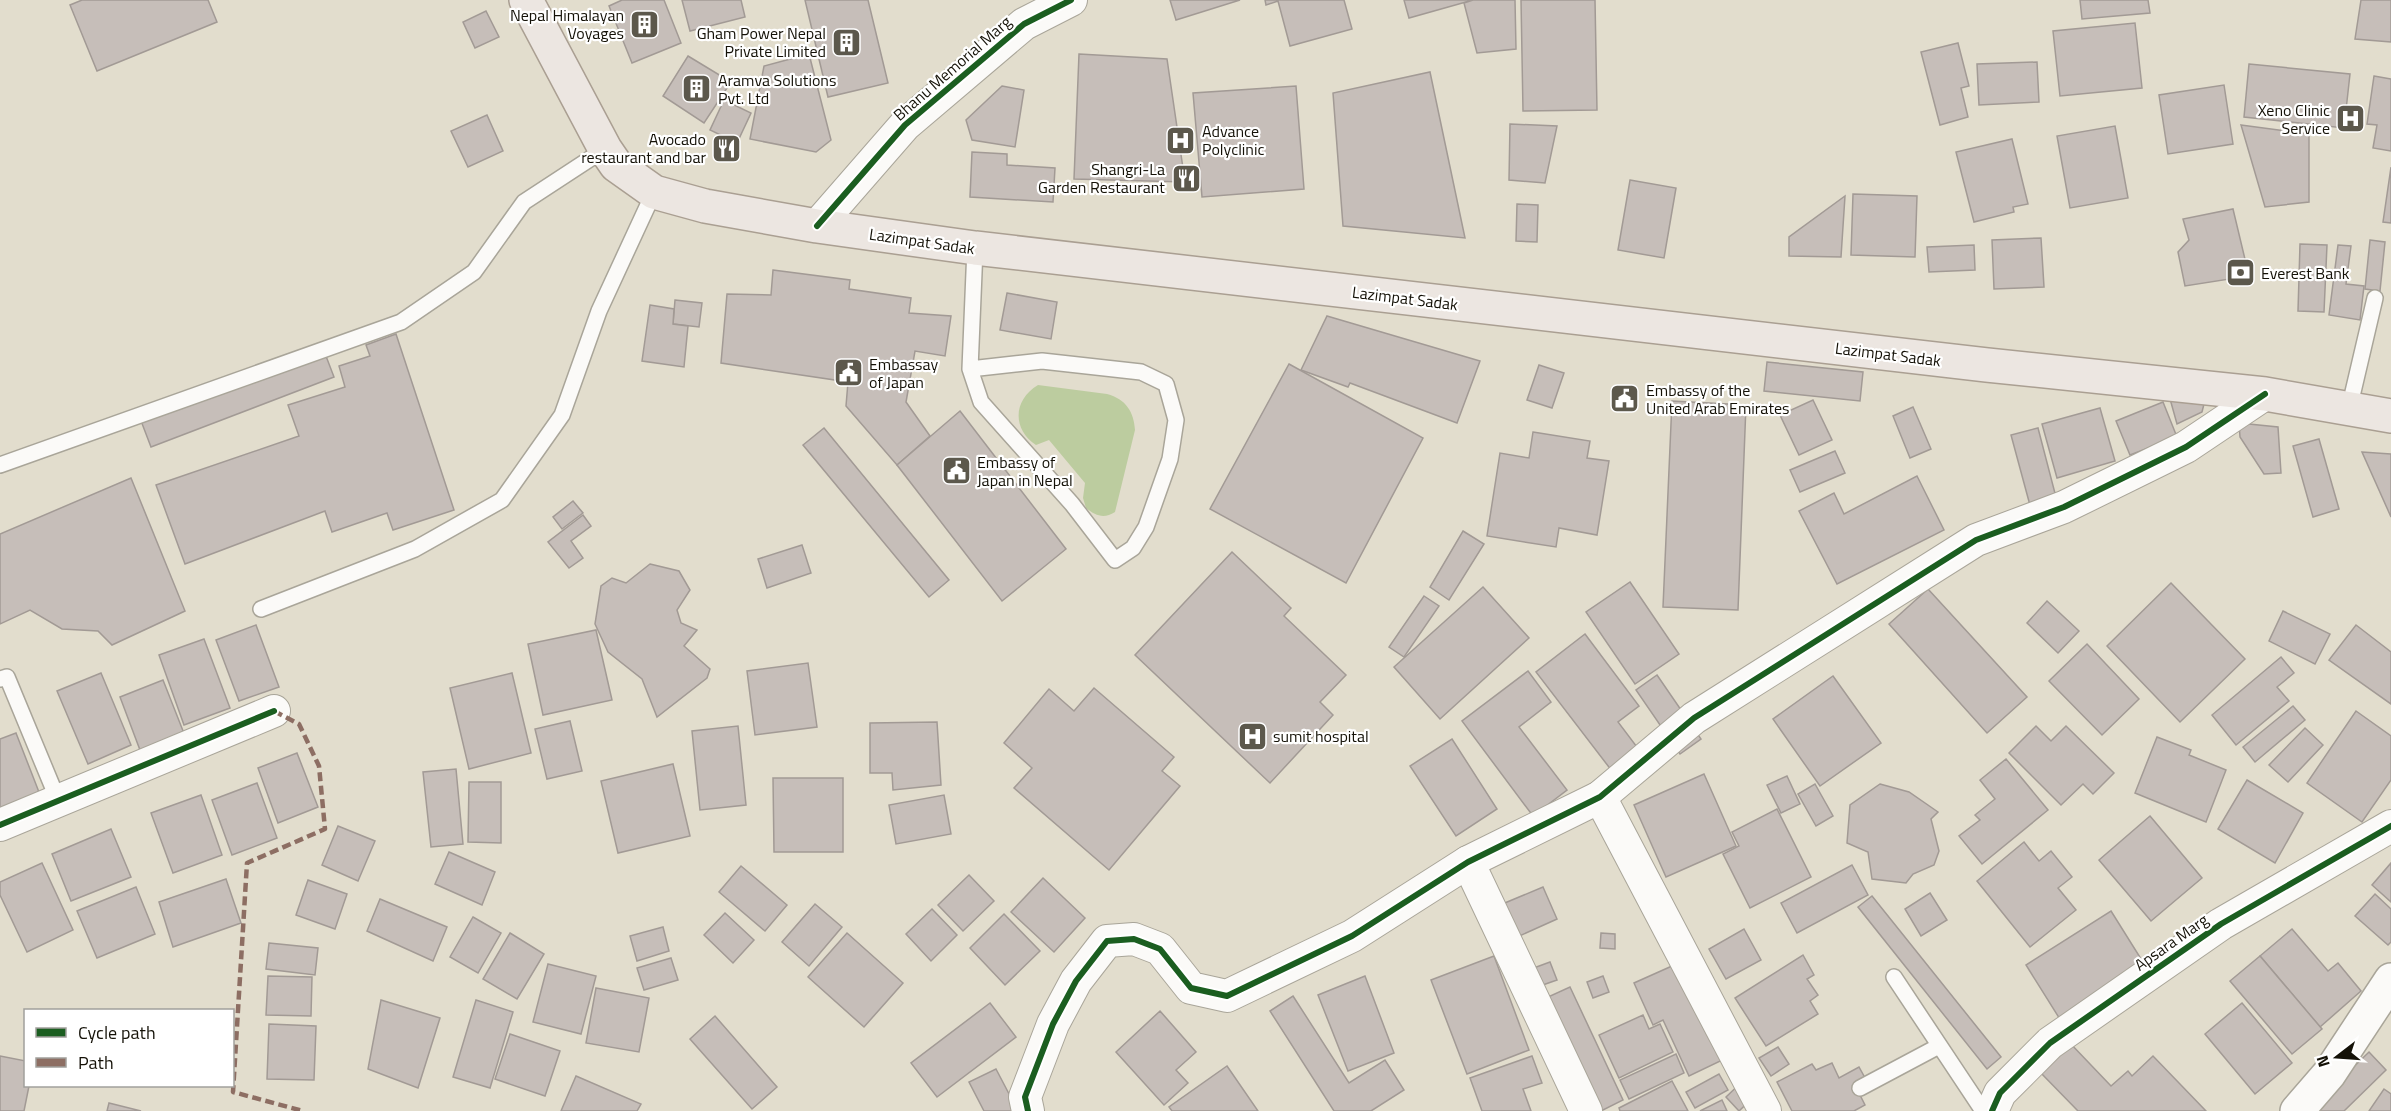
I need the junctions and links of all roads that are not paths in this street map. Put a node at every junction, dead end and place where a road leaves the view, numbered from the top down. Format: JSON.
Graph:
{"nodes":[{"id":1,"x":526,"y":0,"type":"edge"},
{"id":2,"x":1071,"y":0,"type":"edge"},
{"id":3,"x":604,"y":149,"type":"junction"},
{"id":4,"x":654,"y":192,"type":"junction"},
{"id":5,"x":817,"y":226,"type":"junction"},
{"id":6,"x":975,"y":249,"type":"junction"},
{"id":7,"x":2375,"y":297,"type":"dead end"},
{"id":8,"x":970,"y":369,"type":"junction"},
{"id":9,"x":2265,"y":394,"type":"junction"},
{"id":10,"x":2349,"y":410,"type":"junction"},
{"id":11,"x":2391,"y":416,"type":"edge"},
{"id":12,"x":0,"y":465,"type":"edge"},
{"id":13,"x":261,"y":609,"type":"dead end"},
{"id":14,"x":0,"y":679,"type":"edge"},
{"id":15,"x":274,"y":711,"type":"dead end"},
{"id":16,"x":1600,"y":797,"type":"junction"},
{"id":17,"x":58,"y":800,"type":"junction"},
{"id":18,"x":0,"y":825,"type":"edge"},
{"id":19,"x":2391,"y":826,"type":"edge"},
{"id":20,"x":1468,"y":862,"type":"junction"},
{"id":21,"x":1894,"y":977,"type":"dead end"},
{"id":22,"x":2391,"y":980,"type":"edge"},
{"id":23,"x":1940,"y":1046,"type":"junction"},
{"id":24,"x":1860,"y":1088,"type":"dead end"},
{"id":25,"x":1028,"y":1111,"type":"edge"},
{"id":26,"x":1586,"y":1111,"type":"edge"},
{"id":27,"x":1765,"y":1111,"type":"edge"},
{"id":28,"x":1983,"y":1111,"type":"edge"},
{"id":29,"x":1992,"y":1111,"type":"edge"},
{"id":30,"x":2297,"y":1111,"type":"edge"}],
"edges":[{"from":1,"to":3,"type":"main road","name":"Lazimpat Sadak"},
{"from":2,"to":5,"type":"street","name":"Bhanu Memorial Marg"},
{"from":3,"to":4,"type":"main road","name":"Lazimpat Sadak"},
{"from":3,"to":12,"type":"lane"},
{"from":4,"to":5,"type":"main road","name":"Lazimpat Sadak"},
{"from":4,"to":13,"type":"lane"},
{"from":5,"to":6,"type":"main road","name":"Lazimpat Sadak"},
{"from":6,"to":8,"type":"lane"},
{"from":6,"to":9,"type":"main road","name":"Lazimpat Sadak"},
{"from":7,"to":10,"type":"lane"},
{"from":8,"to":8,"type":"lane"},
{"from":9,"to":10,"type":"main road","name":"Lazimpat Sadak"},
{"from":9,"to":16,"type":"street"},
{"from":10,"to":11,"type":"main road","name":"Lazimpat Sadak"},
{"from":14,"to":17,"type":"lane"},
{"from":15,"to":17,"type":"street"},
{"from":16,"to":20,"type":"street"},
{"from":16,"to":27,"type":"street"},
{"from":17,"to":18,"type":"street"},
{"from":19,"to":29,"type":"street","name":"Apsara Marg"},
{"from":20,"to":25,"type":"street"},
{"from":20,"to":26,"type":"street"},
{"from":21,"to":23,"type":"lane"},
{"from":22,"to":30,"type":"street"},
{"from":23,"to":24,"type":"lane"},
{"from":23,"to":28,"type":"lane"}]}
